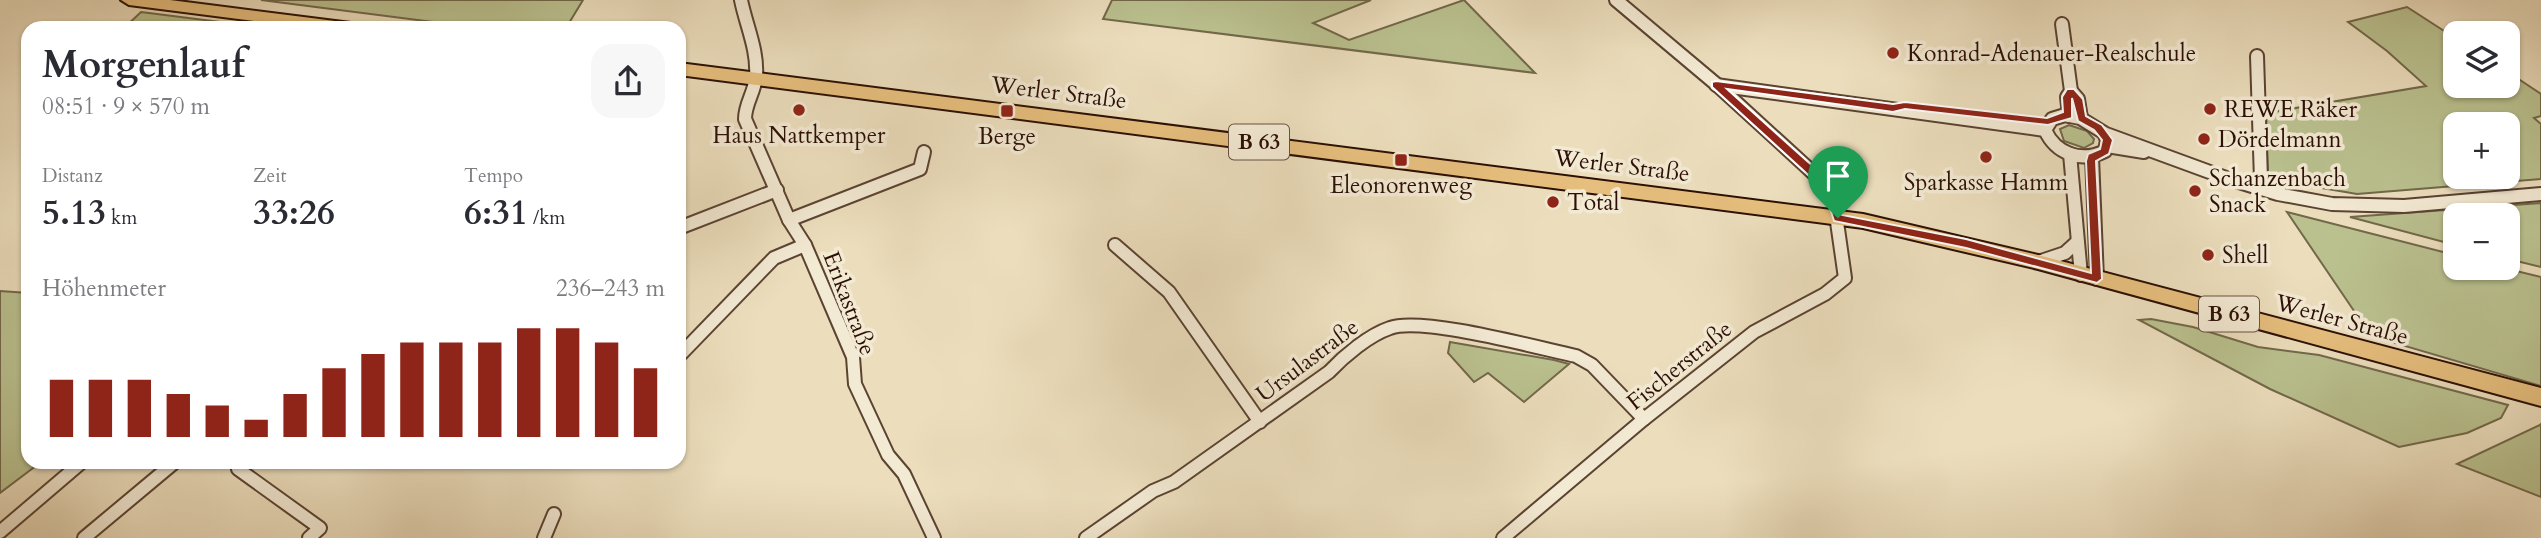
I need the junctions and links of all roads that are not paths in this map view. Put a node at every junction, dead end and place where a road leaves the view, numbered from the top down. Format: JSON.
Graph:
{"nodes":[{"id":1,"x":128,"y":0,"type":"edge"},
{"id":2,"x":741,"y":0,"type":"edge"},
{"id":3,"x":1616,"y":0,"type":"edge"},
{"id":4,"x":295,"y":21,"type":"edge"},
{"id":5,"x":2062,"y":24,"type":"dead end"},
{"id":6,"x":2257,"y":56,"type":"dead end"},
{"id":7,"x":686,"y":70,"type":"edge"},
{"id":8,"x":756,"y":79,"type":"junction"},
{"id":9,"x":1716,"y":84,"type":"junction"},
{"id":10,"x":2075,"y":117,"type":"junction"},
{"id":11,"x":2046,"y":126,"type":"junction"},
{"id":12,"x":2104,"y":133,"type":"junction"},
{"id":13,"x":2108,"y":146,"type":"junction"},
{"id":14,"x":2148,"y":151,"type":"junction"},
{"id":15,"x":923,"y":152,"type":"dead end"},
{"id":16,"x":2070,"y":154,"type":"junction"},
{"id":17,"x":2092,"y":157,"type":"junction"},
{"id":18,"x":2259,"y":189,"type":"junction"},
{"id":19,"x":777,"y":190,"type":"junction"},
{"id":20,"x":2541,"y":194,"type":"edge"},
{"id":21,"x":1838,"y":218,"type":"junction"},
{"id":22,"x":789,"y":220,"type":"junction"},
{"id":23,"x":686,"y":225,"type":"edge"},
{"id":24,"x":2077,"y":242,"type":"junction"},
{"id":25,"x":805,"y":245,"type":"junction"},
{"id":26,"x":1115,"y":245,"type":"dead end"},
{"id":27,"x":2038,"y":262,"type":"junction"},
{"id":28,"x":2089,"y":277,"type":"junction"},
{"id":29,"x":686,"y":349,"type":"edge"},
{"id":30,"x":2541,"y":397,"type":"edge"},
{"id":31,"x":1644,"y":419,"type":"junction"},
{"id":32,"x":1260,"y":422,"type":"junction"},
{"id":33,"x":74,"y":469,"type":"edge"},
{"id":34,"x":167,"y":469,"type":"edge"},
{"id":35,"x":238,"y":469,"type":"edge"},
{"id":36,"x":554,"y":514,"type":"dead end"},
{"id":37,"x":0,"y":532,"type":"edge"},
{"id":38,"x":84,"y":538,"type":"edge"},
{"id":39,"x":309,"y":538,"type":"edge"},
{"id":40,"x":544,"y":538,"type":"edge"},
{"id":41,"x":934,"y":538,"type":"edge"},
{"id":42,"x":1086,"y":538,"type":"edge"},
{"id":43,"x":1503,"y":538,"type":"edge"}],
"edges":[{"from":1,"to":4,"type":"main road"},
{"from":2,"to":8,"type":"street"},
{"from":3,"to":9,"type":"street"},
{"from":5,"to":10,"type":"street"},
{"from":6,"to":18,"type":"street"},
{"from":7,"to":8,"type":"main road","name":"Werler Straße","number":"B 63"},
{"from":8,"to":19,"type":"street","name":"Erikastraße"},
{"from":8,"to":21,"type":"main road","name":"Werler Straße","number":"B 63"},
{"from":9,"to":11,"type":"street"},
{"from":9,"to":21,"type":"street"},
{"from":10,"to":11,"type":"street"},
{"from":10,"to":12,"type":"street"},
{"from":11,"to":16,"type":"street"},
{"from":12,"to":13,"type":"street"},
{"from":12,"to":14,"type":"street"},
{"from":13,"to":14,"type":"street"},
{"from":13,"to":17,"type":"street"},
{"from":14,"to":18,"type":"street"},
{"from":15,"to":22,"type":"street"},
{"from":16,"to":17,"type":"street"},
{"from":16,"to":24,"type":"street"},
{"from":17,"to":28,"type":"street"},
{"from":18,"to":20,"type":"street"},
{"from":19,"to":22,"type":"street","name":"Erikastraße"},
{"from":19,"to":23,"type":"street"},
{"from":21,"to":27,"type":"main road","name":"Werler Straße","number":"B 63"},
{"from":21,"to":31,"type":"street","name":"Fischerstraße"},
{"from":22,"to":25,"type":"street","name":"Erikastraße"},
{"from":24,"to":27,"type":"street"},
{"from":24,"to":28,"type":"street"},
{"from":25,"to":29,"type":"street"},
{"from":25,"to":41,"type":"street","name":"Erikastraße"},
{"from":26,"to":32,"type":"street"},
{"from":27,"to":28,"type":"main road","name":"Werler Straße","number":"B 63"},
{"from":28,"to":30,"type":"main road","name":"Werler Straße","number":"B 63"},
{"from":31,"to":32,"type":"street","name":"Ursulastraße"},
{"from":31,"to":43,"type":"street","name":"Fischerstraße"},
{"from":32,"to":42,"type":"street","name":"Ursulastraße"},
{"from":33,"to":37,"type":"street"},
{"from":34,"to":38,"type":"street"},
{"from":35,"to":39,"type":"street"},
{"from":36,"to":40,"type":"street"}]}
